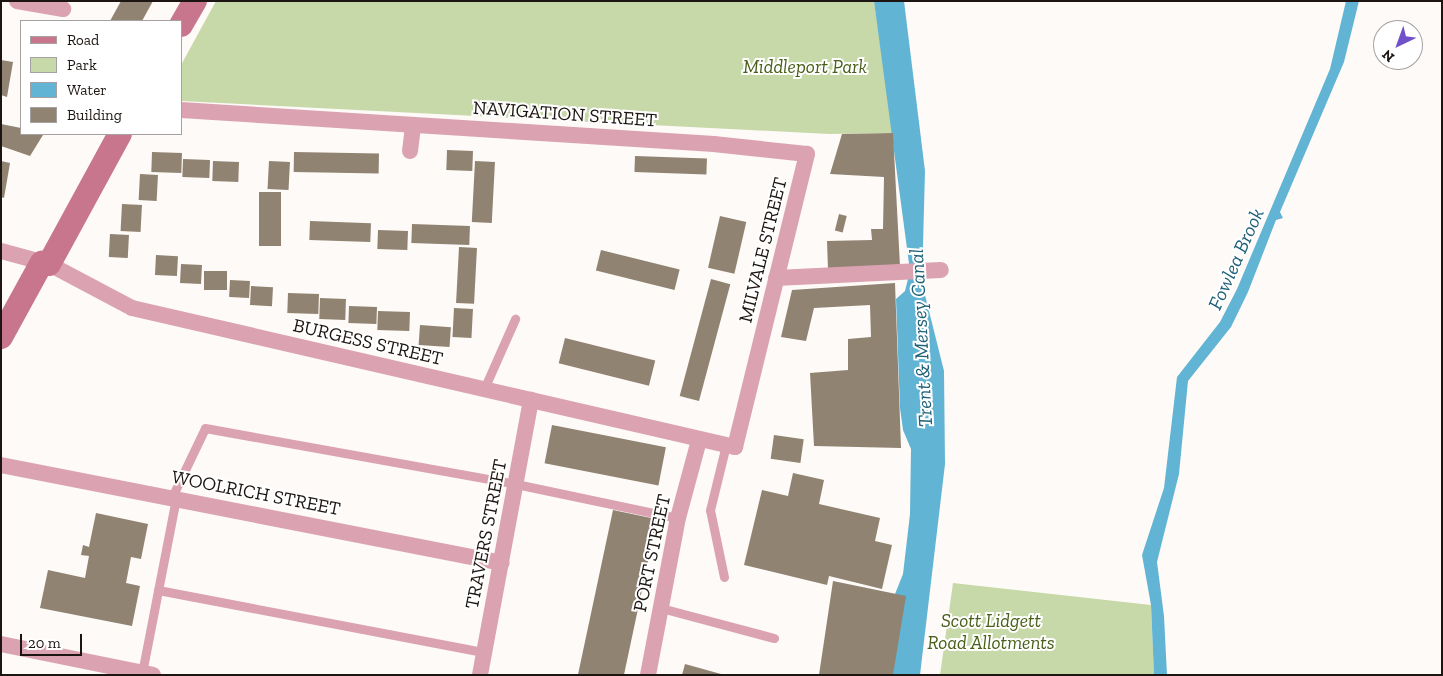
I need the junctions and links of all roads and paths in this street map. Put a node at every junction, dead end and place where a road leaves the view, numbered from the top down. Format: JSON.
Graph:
{"nodes":[{"id":1,"x":17,"y":1,"type":"edge"},
{"id":2,"x":195,"y":1,"type":"edge"},
{"id":3,"x":62,"y":11,"type":"edge"},
{"id":4,"x":182,"y":23,"type":"edge"},
{"id":5,"x":182,"y":110,"type":"edge"},
{"id":6,"x":413,"y":125,"type":"junction"},
{"id":7,"x":119,"y":135,"type":"edge"},
{"id":8,"x":719,"y":144,"type":"joint"},
{"id":9,"x":410,"y":151,"type":"dead end"},
{"id":10,"x":1,"y":251,"type":"edge"},
{"id":11,"x":46,"y":263,"type":"junction"},
{"id":12,"x":941,"y":270,"type":"dead end"},
{"id":13,"x":776,"y":278,"type":"junction"},
{"id":14,"x":515,"y":319,"type":"dead end"},
{"id":15,"x":1,"y":337,"type":"edge"},
{"id":16,"x":484,"y":388,"type":"junction"},
{"id":17,"x":531,"y":400,"type":"junction"},
{"id":18,"x":699,"y":440,"type":"junction"},
{"id":19,"x":731,"y":446,"type":"junction"},
{"id":20,"x":1,"y":466,"type":"edge"},
{"id":21,"x":516,"y":484,"type":"junction"},
{"id":22,"x":174,"y":497,"type":"junction"},
{"id":23,"x":678,"y":518,"type":"junction"},
{"id":24,"x":502,"y":563,"type":"junction"},
{"id":25,"x":724,"y":577,"type":"dead end"},
{"id":26,"x":158,"y":590,"type":"junction"},
{"id":27,"x":661,"y":608,"type":"junction"},
{"id":28,"x":774,"y":638,"type":"dead end"},
{"id":29,"x":1,"y":644,"type":"edge"},
{"id":30,"x":484,"y":652,"type":"junction"},
{"id":31,"x":118,"y":671,"type":"edge"},
{"id":32,"x":148,"y":674,"type":"edge"},
{"id":33,"x":480,"y":675,"type":"edge"},
{"id":34,"x":648,"y":675,"type":"edge"}],
"edges":[{"from":1,"to":3,"type":"street"},
{"from":2,"to":4,"type":"street"},
{"from":5,"to":6,"type":"street","name":"NAVIGATION STREET"},
{"from":6,"to":8,"type":"street","name":"NAVIGATION STREET"},
{"from":6,"to":9,"type":"street"},
{"from":7,"to":11,"type":"street"},
{"from":8,"to":13,"type":"street","name":"MILVALE STREET"},
{"from":10,"to":11,"type":"street","name":"BURGESS STREET"},
{"from":11,"to":15,"type":"street"},
{"from":11,"to":16,"type":"street","name":"BURGESS STREET"},
{"from":12,"to":13,"type":"street"},
{"from":13,"to":19,"type":"street","name":"MILVALE STREET"},
{"from":14,"to":16,"type":"lane"},
{"from":16,"to":17,"type":"street","name":"BURGESS STREET"},
{"from":17,"to":18,"type":"street","name":"BURGESS STREET"},
{"from":17,"to":21,"type":"street","name":"TRAVERS STREET"},
{"from":18,"to":19,"type":"street","name":"BURGESS STREET"},
{"from":18,"to":23,"type":"street","name":"PORT STREET"},
{"from":19,"to":25,"type":"lane"},
{"from":20,"to":22,"type":"street","name":"WOOLRICH STREET"},
{"from":21,"to":22,"type":"lane"},
{"from":21,"to":23,"type":"lane"},
{"from":21,"to":24,"type":"street","name":"TRAVERS STREET"},
{"from":22,"to":24,"type":"street","name":"WOOLRICH STREET"},
{"from":22,"to":26,"type":"lane"},
{"from":23,"to":27,"type":"street","name":"PORT STREET"},
{"from":24,"to":30,"type":"street","name":"TRAVERS STREET"},
{"from":26,"to":30,"type":"lane"},
{"from":26,"to":32,"type":"lane"},
{"from":27,"to":28,"type":"lane"},
{"from":27,"to":34,"type":"street","name":"PORT STREET"},
{"from":29,"to":31,"type":"street"},
{"from":30,"to":33,"type":"street","name":"TRAVERS STREET"},
{"from":31,"to":32,"type":"street"}]}
